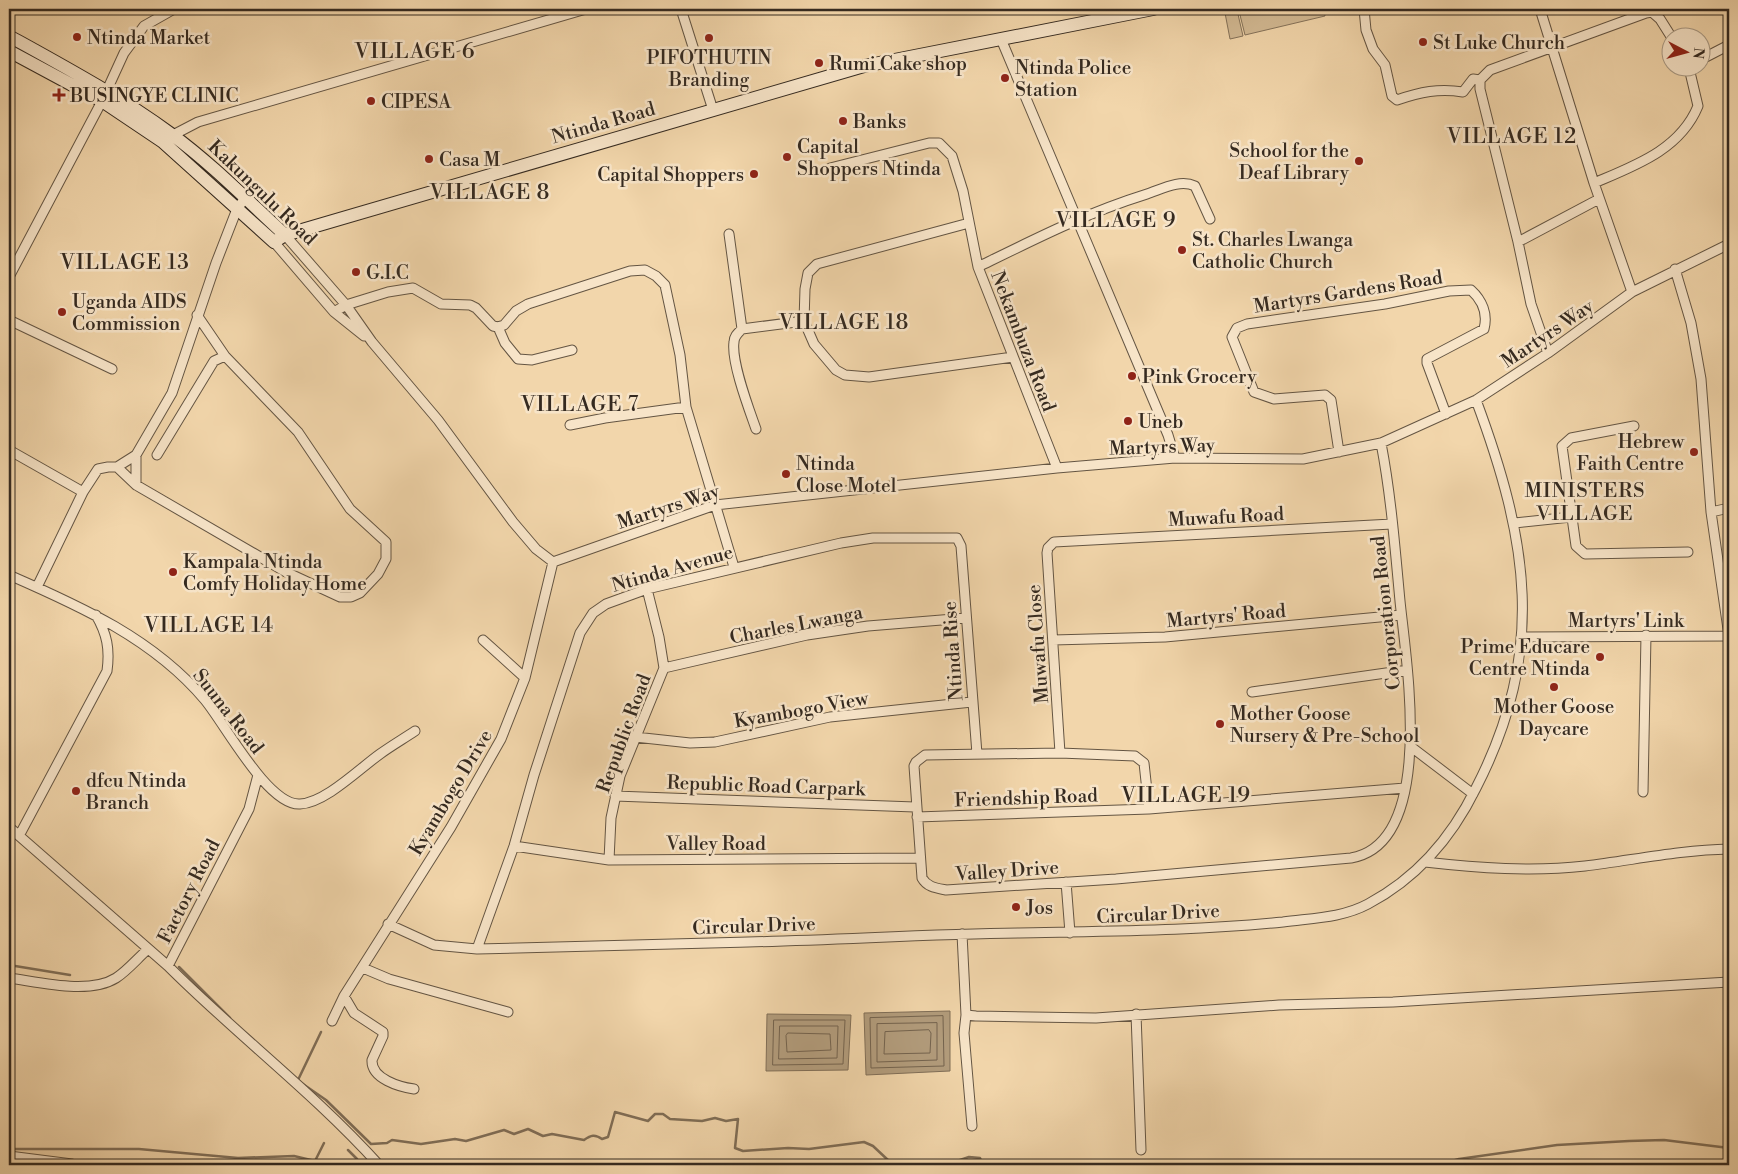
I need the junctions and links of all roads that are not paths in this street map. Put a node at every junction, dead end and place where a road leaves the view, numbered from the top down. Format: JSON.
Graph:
{"nodes":[{"id":1,"x":171,"y":9,"type":"edge"},
{"id":2,"x":586,"y":9,"type":"edge"},
{"id":3,"x":681,"y":9,"type":"edge"},
{"id":4,"x":1153,"y":9,"type":"edge"},
{"id":5,"x":1364,"y":9,"type":"edge"},
{"id":6,"x":1540,"y":9,"type":"edge"},
{"id":7,"x":1129,"y":12,"type":"edge"},
{"id":8,"x":1666,"y":28,"type":"edge"},
{"id":9,"x":9,"y":36,"type":"edge"},
{"id":10,"x":1001,"y":40,"type":"junction"},
{"id":11,"x":1729,"y":45,"type":"edge"},
{"id":12,"x":1552,"y":48,"type":"junction"},
{"id":13,"x":9,"y":51,"type":"edge"},
{"id":14,"x":1710,"y":55,"type":"edge"},
{"id":15,"x":1691,"y":78,"type":"edge"},
{"id":16,"x":1480,"y":80,"type":"junction"},
{"id":17,"x":105,"y":96,"type":"junction"},
{"id":18,"x":713,"y":110,"type":"junction"},
{"id":19,"x":168,"y":138,"type":"junction"},
{"id":20,"x":830,"y":168,"type":"dead end"},
{"id":21,"x":1594,"y":184,"type":"junction"},
{"id":22,"x":245,"y":198,"type":"junction"},
{"id":23,"x":1599,"y":199,"type":"junction"},
{"id":24,"x":237,"y":209,"type":"junction"},
{"id":25,"x":1078,"y":218,"type":"junction"},
{"id":26,"x":1210,"y":220,"type":"dead end"},
{"id":27,"x":969,"y":223,"type":"junction"},
{"id":28,"x":728,"y":234,"type":"dead end"},
{"id":29,"x":285,"y":235,"type":"junction"},
{"id":30,"x":274,"y":242,"type":"junction"},
{"id":31,"x":1518,"y":242,"type":"junction"},
{"id":32,"x":1729,"y":244,"type":"edge"},
{"id":33,"x":978,"y":267,"type":"junction"},
{"id":34,"x":1675,"y":269,"type":"junction"},
{"id":35,"x":9,"y":277,"type":"edge"},
{"id":36,"x":1632,"y":292,"type":"junction"},
{"id":37,"x":346,"y":305,"type":"junction"},
{"id":38,"x":334,"y":312,"type":"junction"},
{"id":39,"x":197,"y":315,"type":"junction"},
{"id":40,"x":9,"y":320,"type":"edge"},
{"id":41,"x":804,"y":321,"type":"junction"},
{"id":42,"x":498,"y":328,"type":"junction"},
{"id":43,"x":742,"y":329,"type":"junction"},
{"id":44,"x":372,"y":342,"type":"junction"},
{"id":45,"x":572,"y":350,"type":"dead end"},
{"id":46,"x":1548,"y":353,"type":"junction"},
{"id":47,"x":225,"y":356,"type":"junction"},
{"id":48,"x":1013,"y":358,"type":"junction"},
{"id":49,"x":112,"y":369,"type":"dead end"},
{"id":50,"x":1476,"y":400,"type":"junction"},
{"id":51,"x":686,"y":407,"type":"junction"},
{"id":52,"x":1446,"y":414,"type":"junction"},
{"id":53,"x":570,"y":425,"type":"dead end"},
{"id":54,"x":1634,"y":426,"type":"dead end"},
{"id":55,"x":756,"y":429,"type":"dead end"},
{"id":56,"x":1381,"y":442,"type":"junction"},
{"id":57,"x":9,"y":450,"type":"edge"},
{"id":58,"x":1339,"y":452,"type":"junction"},
{"id":59,"x":136,"y":455,"type":"junction"},
{"id":60,"x":157,"y":456,"type":"dead end"},
{"id":61,"x":1175,"y":458,"type":"junction"},
{"id":62,"x":117,"y":468,"type":"junction"},
{"id":63,"x":1057,"y":468,"type":"junction"},
{"id":64,"x":136,"y":485,"type":"junction"},
{"id":65,"x":83,"y":492,"type":"junction"},
{"id":66,"x":715,"y":505,"type":"junction"},
{"id":67,"x":1729,"y":508,"type":"edge"},
{"id":68,"x":1711,"y":512,"type":"junction"},
{"id":69,"x":1571,"y":517,"type":"junction"},
{"id":70,"x":1515,"y":523,"type":"junction"},
{"id":71,"x":1392,"y":524,"type":"junction"},
{"id":72,"x":1061,"y":540,"type":"joint"},
{"id":73,"x":961,"y":546,"type":"joint"},
{"id":74,"x":1688,"y":552,"type":"dead end"},
{"id":75,"x":553,"y":562,"type":"junction"},
{"id":76,"x":734,"y":567,"type":"junction"},
{"id":77,"x":9,"y":575,"type":"edge"},
{"id":78,"x":37,"y":587,"type":"junction"},
{"id":79,"x":647,"y":589,"type":"junction"},
{"id":80,"x":96,"y":614,"type":"junction"},
{"id":81,"x":1401,"y":615,"type":"junction"},
{"id":82,"x":966,"y":618,"type":"junction"},
{"id":83,"x":1646,"y":635,"type":"junction"},
{"id":84,"x":1729,"y":636,"type":"edge"},
{"id":85,"x":1523,"y":637,"type":"junction"},
{"id":86,"x":483,"y":640,"type":"dead end"},
{"id":87,"x":1053,"y":640,"type":"junction"},
{"id":88,"x":664,"y":668,"type":"junction"},
{"id":89,"x":1407,"y":670,"type":"junction"},
{"id":90,"x":525,"y":678,"type":"junction"},
{"id":91,"x":1252,"y":692,"type":"dead end"},
{"id":92,"x":972,"y":702,"type":"junction"},
{"id":93,"x":415,"y":731,"type":"dead end"},
{"id":94,"x":635,"y":737,"type":"junction"},
{"id":95,"x":1410,"y":746,"type":"junction"},
{"id":96,"x":1060,"y":753,"type":"junction"},
{"id":97,"x":977,"y":754,"type":"junction"},
{"id":98,"x":258,"y":775,"type":"junction"},
{"id":99,"x":1405,"y":788,"type":"junction"},
{"id":100,"x":1643,"y":792,"type":"dead end"},
{"id":101,"x":1473,"y":794,"type":"junction"},
{"id":102,"x":615,"y":796,"type":"junction"},
{"id":103,"x":915,"y":807,"type":"junction"},
{"id":104,"x":1149,"y":809,"type":"junction"},
{"id":105,"x":917,"y":817,"type":"junction"},
{"id":106,"x":9,"y":827,"type":"edge"},
{"id":107,"x":19,"y":836,"type":"junction"},
{"id":108,"x":514,"y":846,"type":"junction"},
{"id":109,"x":1729,"y":849,"type":"edge"},
{"id":110,"x":1362,"y":856,"type":"joint"},
{"id":111,"x":920,"y":858,"type":"junction"},
{"id":112,"x":609,"y":860,"type":"junction"},
{"id":113,"x":1425,"y":862,"type":"junction"},
{"id":114,"x":1066,"y":882,"type":"junction"},
{"id":115,"x":388,"y":924,"type":"junction"},
{"id":116,"x":1070,"y":933,"type":"junction"},
{"id":117,"x":962,"y":934,"type":"junction"},
{"id":118,"x":477,"y":949,"type":"junction"},
{"id":119,"x":147,"y":950,"type":"junction"},
{"id":120,"x":168,"y":966,"type":"junction"},
{"id":121,"x":363,"y":968,"type":"junction"},
{"id":122,"x":9,"y":978,"type":"edge"},
{"id":123,"x":1729,"y":982,"type":"edge"},
{"id":124,"x":344,"y":996,"type":"junction"},
{"id":125,"x":508,"y":1012,"type":"dead end"},
{"id":126,"x":1136,"y":1014,"type":"junction"},
{"id":127,"x":966,"y":1015,"type":"junction"},
{"id":128,"x":332,"y":1021,"type":"dead end"},
{"id":129,"x":414,"y":1090,"type":"dead end"},
{"id":130,"x":972,"y":1126,"type":"dead end"},
{"id":131,"x":1141,"y":1150,"type":"dead end"},
{"id":132,"x":9,"y":1156,"type":"edge"},
{"id":133,"x":72,"y":1164,"type":"dead end"},
{"id":134,"x":378,"y":1165,"type":"edge"}],
"edges":[{"from":1,"to":17,"type":"street"},
{"from":2,"to":19,"type":"street"},
{"from":3,"to":18,"type":"street"},
{"from":4,"to":7,"type":"main road","name":"Ntinda Road"},
{"from":5,"to":16,"type":"street"},
{"from":6,"to":12,"type":"street"},
{"from":7,"to":10,"type":"main road","name":"Ntinda Road"},
{"from":8,"to":12,"type":"street"},
{"from":9,"to":17,"type":"main road"},
{"from":10,"to":18,"type":"main road","name":"Ntinda Road"},
{"from":10,"to":25,"type":"street"},
{"from":11,"to":14,"type":"street"},
{"from":12,"to":16,"type":"street"},
{"from":12,"to":21,"type":"street"},
{"from":13,"to":17,"type":"main road"},
{"from":15,"to":21,"type":"street"},
{"from":16,"to":31,"type":"street"},
{"from":17,"to":19,"type":"main road"},
{"from":17,"to":35,"type":"street"},
{"from":18,"to":29,"type":"main road","name":"Ntinda Road"},
{"from":19,"to":22,"type":"main road","name":"Kakungulu Road"},
{"from":19,"to":24,"type":"main road","name":"Kakungulu Road"},
{"from":20,"to":27,"type":"street","name":"Nekambuza Road"},
{"from":21,"to":23,"type":"street"},
{"from":22,"to":24,"type":"street"},
{"from":22,"to":29,"type":"main road","name":"Kakungulu Road"},
{"from":23,"to":31,"type":"street"},
{"from":23,"to":36,"type":"street"},
{"from":24,"to":30,"type":"main road","name":"Kakungulu Road"},
{"from":24,"to":39,"type":"street"},
{"from":25,"to":26,"type":"street"},
{"from":25,"to":33,"type":"street"},
{"from":25,"to":61,"type":"street"},
{"from":27,"to":33,"type":"street","name":"Nekambuza Road"},
{"from":27,"to":41,"type":"street"},
{"from":28,"to":43,"type":"street"},
{"from":29,"to":30,"type":"main road","name":"Ntinda Road"},
{"from":29,"to":37,"type":"street","name":"Kakungulu Road"},
{"from":30,"to":38,"type":"street","name":"Kakungulu Road"},
{"from":31,"to":46,"type":"street"},
{"from":32,"to":34,"type":"street","name":"Martyrs Way"},
{"from":33,"to":48,"type":"street","name":"Nekambuza Road"},
{"from":34,"to":36,"type":"street","name":"Martyrs Way"},
{"from":34,"to":68,"type":"street"},
{"from":36,"to":46,"type":"street","name":"Martyrs Way"},
{"from":37,"to":38,"type":"street"},
{"from":37,"to":42,"type":"street"},
{"from":37,"to":44,"type":"street","name":"Kakungulu Road"},
{"from":38,"to":44,"type":"street","name":"Kakungulu Road"},
{"from":39,"to":47,"type":"street"},
{"from":39,"to":59,"type":"street"},
{"from":40,"to":49,"type":"street"},
{"from":41,"to":43,"type":"street"},
{"from":41,"to":48,"type":"street"},
{"from":42,"to":45,"type":"street"},
{"from":42,"to":51,"type":"street"},
{"from":43,"to":55,"type":"street"},
{"from":44,"to":75,"type":"street","name":"Kakungulu Road"},
{"from":46,"to":50,"type":"street","name":"Martyrs Way"},
{"from":47,"to":60,"type":"street"},
{"from":47,"to":64,"type":"street"},
{"from":48,"to":63,"type":"street","name":"Nekambuza Road"},
{"from":50,"to":52,"type":"street","name":"Martyrs Way"},
{"from":50,"to":70,"type":"street","name":"Circular Drive"},
{"from":51,"to":53,"type":"street"},
{"from":51,"to":66,"type":"street"},
{"from":52,"to":56,"type":"street","name":"Martyrs Way"},
{"from":52,"to":58,"type":"street","name":"Martyrs Gardens Road"},
{"from":54,"to":69,"type":"street"},
{"from":56,"to":58,"type":"street","name":"Martyrs Way"},
{"from":56,"to":71,"type":"street","name":"Corporation Road"},
{"from":57,"to":65,"type":"street"},
{"from":58,"to":61,"type":"street","name":"Martyrs Way"},
{"from":59,"to":62,"type":"street"},
{"from":59,"to":64,"type":"street"},
{"from":61,"to":63,"type":"street","name":"Martyrs Way"},
{"from":62,"to":64,"type":"street"},
{"from":62,"to":65,"type":"street"},
{"from":63,"to":66,"type":"street","name":"Martyrs Way"},
{"from":65,"to":78,"type":"street"},
{"from":66,"to":75,"type":"street","name":"Martyrs Way"},
{"from":66,"to":76,"type":"street"},
{"from":67,"to":68,"type":"street"},
{"from":68,"to":84,"type":"street"},
{"from":69,"to":70,"type":"street"},
{"from":69,"to":74,"type":"street"},
{"from":70,"to":85,"type":"street","name":"Circular Drive"},
{"from":71,"to":72,"type":"street","name":"Muwafu Road"},
{"from":71,"to":81,"type":"street","name":"Corporation Road"},
{"from":72,"to":87,"type":"street","name":"Muwafu Close"},
{"from":73,"to":76,"type":"street","name":"Ntinda Avenue"},
{"from":73,"to":82,"type":"street","name":"Ntinda Rise"},
{"from":75,"to":90,"type":"street","name":"Kyambogo Drive"},
{"from":76,"to":79,"type":"street","name":"Ntinda Avenue"},
{"from":77,"to":78,"type":"street","name":"Suuna Road"},
{"from":78,"to":80,"type":"street","name":"Suuna Road"},
{"from":79,"to":88,"type":"street","name":"Republic Road"},
{"from":79,"to":108,"type":"street","name":"Ntinda Avenue"},
{"from":80,"to":98,"type":"street","name":"Suuna Road"},
{"from":80,"to":107,"type":"street"},
{"from":81,"to":87,"type":"street","name":"Martyrs' Road"},
{"from":81,"to":89,"type":"street","name":"Corporation Road"},
{"from":82,"to":88,"type":"street","name":"Charles Lwanga"},
{"from":82,"to":92,"type":"street","name":"Ntinda Rise"},
{"from":83,"to":84,"type":"street","name":"Martyrs' Link"},
{"from":83,"to":85,"type":"street","name":"Martyrs' Link"},
{"from":83,"to":100,"type":"street"},
{"from":85,"to":101,"type":"street","name":"Circular Drive"},
{"from":86,"to":90,"type":"street"},
{"from":87,"to":96,"type":"street","name":"Muwafu Close"},
{"from":88,"to":94,"type":"street","name":"Republic Road"},
{"from":89,"to":91,"type":"street"},
{"from":89,"to":95,"type":"street","name":"Corporation Road"},
{"from":90,"to":115,"type":"street","name":"Kyambogo Drive"},
{"from":92,"to":94,"type":"street","name":"Kyambogo View"},
{"from":92,"to":97,"type":"street","name":"Ntinda Rise"},
{"from":93,"to":98,"type":"street","name":"Suuna Road"},
{"from":94,"to":102,"type":"street","name":"Republic Road"},
{"from":95,"to":99,"type":"street","name":"Corporation Road"},
{"from":95,"to":101,"type":"street"},
{"from":96,"to":97,"type":"street","name":"Valley Drive"},
{"from":96,"to":104,"type":"street","name":"Valley Drive"},
{"from":97,"to":103,"type":"street","name":"Valley Drive"},
{"from":98,"to":120,"type":"street","name":"Factory Road"},
{"from":99,"to":104,"type":"street","name":"Friendship Road"},
{"from":99,"to":110,"type":"street","name":"Corporation Road"},
{"from":101,"to":113,"type":"street","name":"Circular Drive"},
{"from":102,"to":103,"type":"street","name":"Republic Road Carpark"},
{"from":102,"to":112,"type":"street","name":"Republic Road"},
{"from":103,"to":105,"type":"street","name":"Valley Drive"},
{"from":104,"to":105,"type":"street","name":"Friendship Road"},
{"from":105,"to":111,"type":"street","name":"Valley Drive"},
{"from":106,"to":107,"type":"street","name":"Factory Road"},
{"from":107,"to":119,"type":"street","name":"Factory Road"},
{"from":108,"to":112,"type":"street","name":"Valley Road"},
{"from":108,"to":118,"type":"street","name":"Ntinda Avenue"},
{"from":109,"to":113,"type":"street"},
{"from":110,"to":114,"type":"street","name":"Valley Drive"},
{"from":111,"to":112,"type":"street","name":"Valley Road"},
{"from":111,"to":114,"type":"street","name":"Valley Drive"},
{"from":113,"to":116,"type":"street","name":"Circular Drive"},
{"from":114,"to":116,"type":"street"},
{"from":115,"to":118,"type":"street","name":"Circular Drive"},
{"from":115,"to":121,"type":"street","name":"Kyambogo Drive"},
{"from":116,"to":117,"type":"street","name":"Circular Drive"},
{"from":117,"to":118,"type":"street","name":"Circular Drive"},
{"from":117,"to":127,"type":"street"},
{"from":119,"to":120,"type":"street","name":"Factory Road"},
{"from":119,"to":122,"type":"street"},
{"from":120,"to":134,"type":"street"},
{"from":121,"to":124,"type":"street","name":"Kyambogo Drive"},
{"from":121,"to":125,"type":"street"},
{"from":123,"to":126,"type":"street"},
{"from":124,"to":128,"type":"street","name":"Kyambogo Drive"},
{"from":124,"to":129,"type":"street"},
{"from":126,"to":127,"type":"street"},
{"from":126,"to":131,"type":"street"},
{"from":127,"to":130,"type":"street"},
{"from":132,"to":133,"type":"street"}]}
